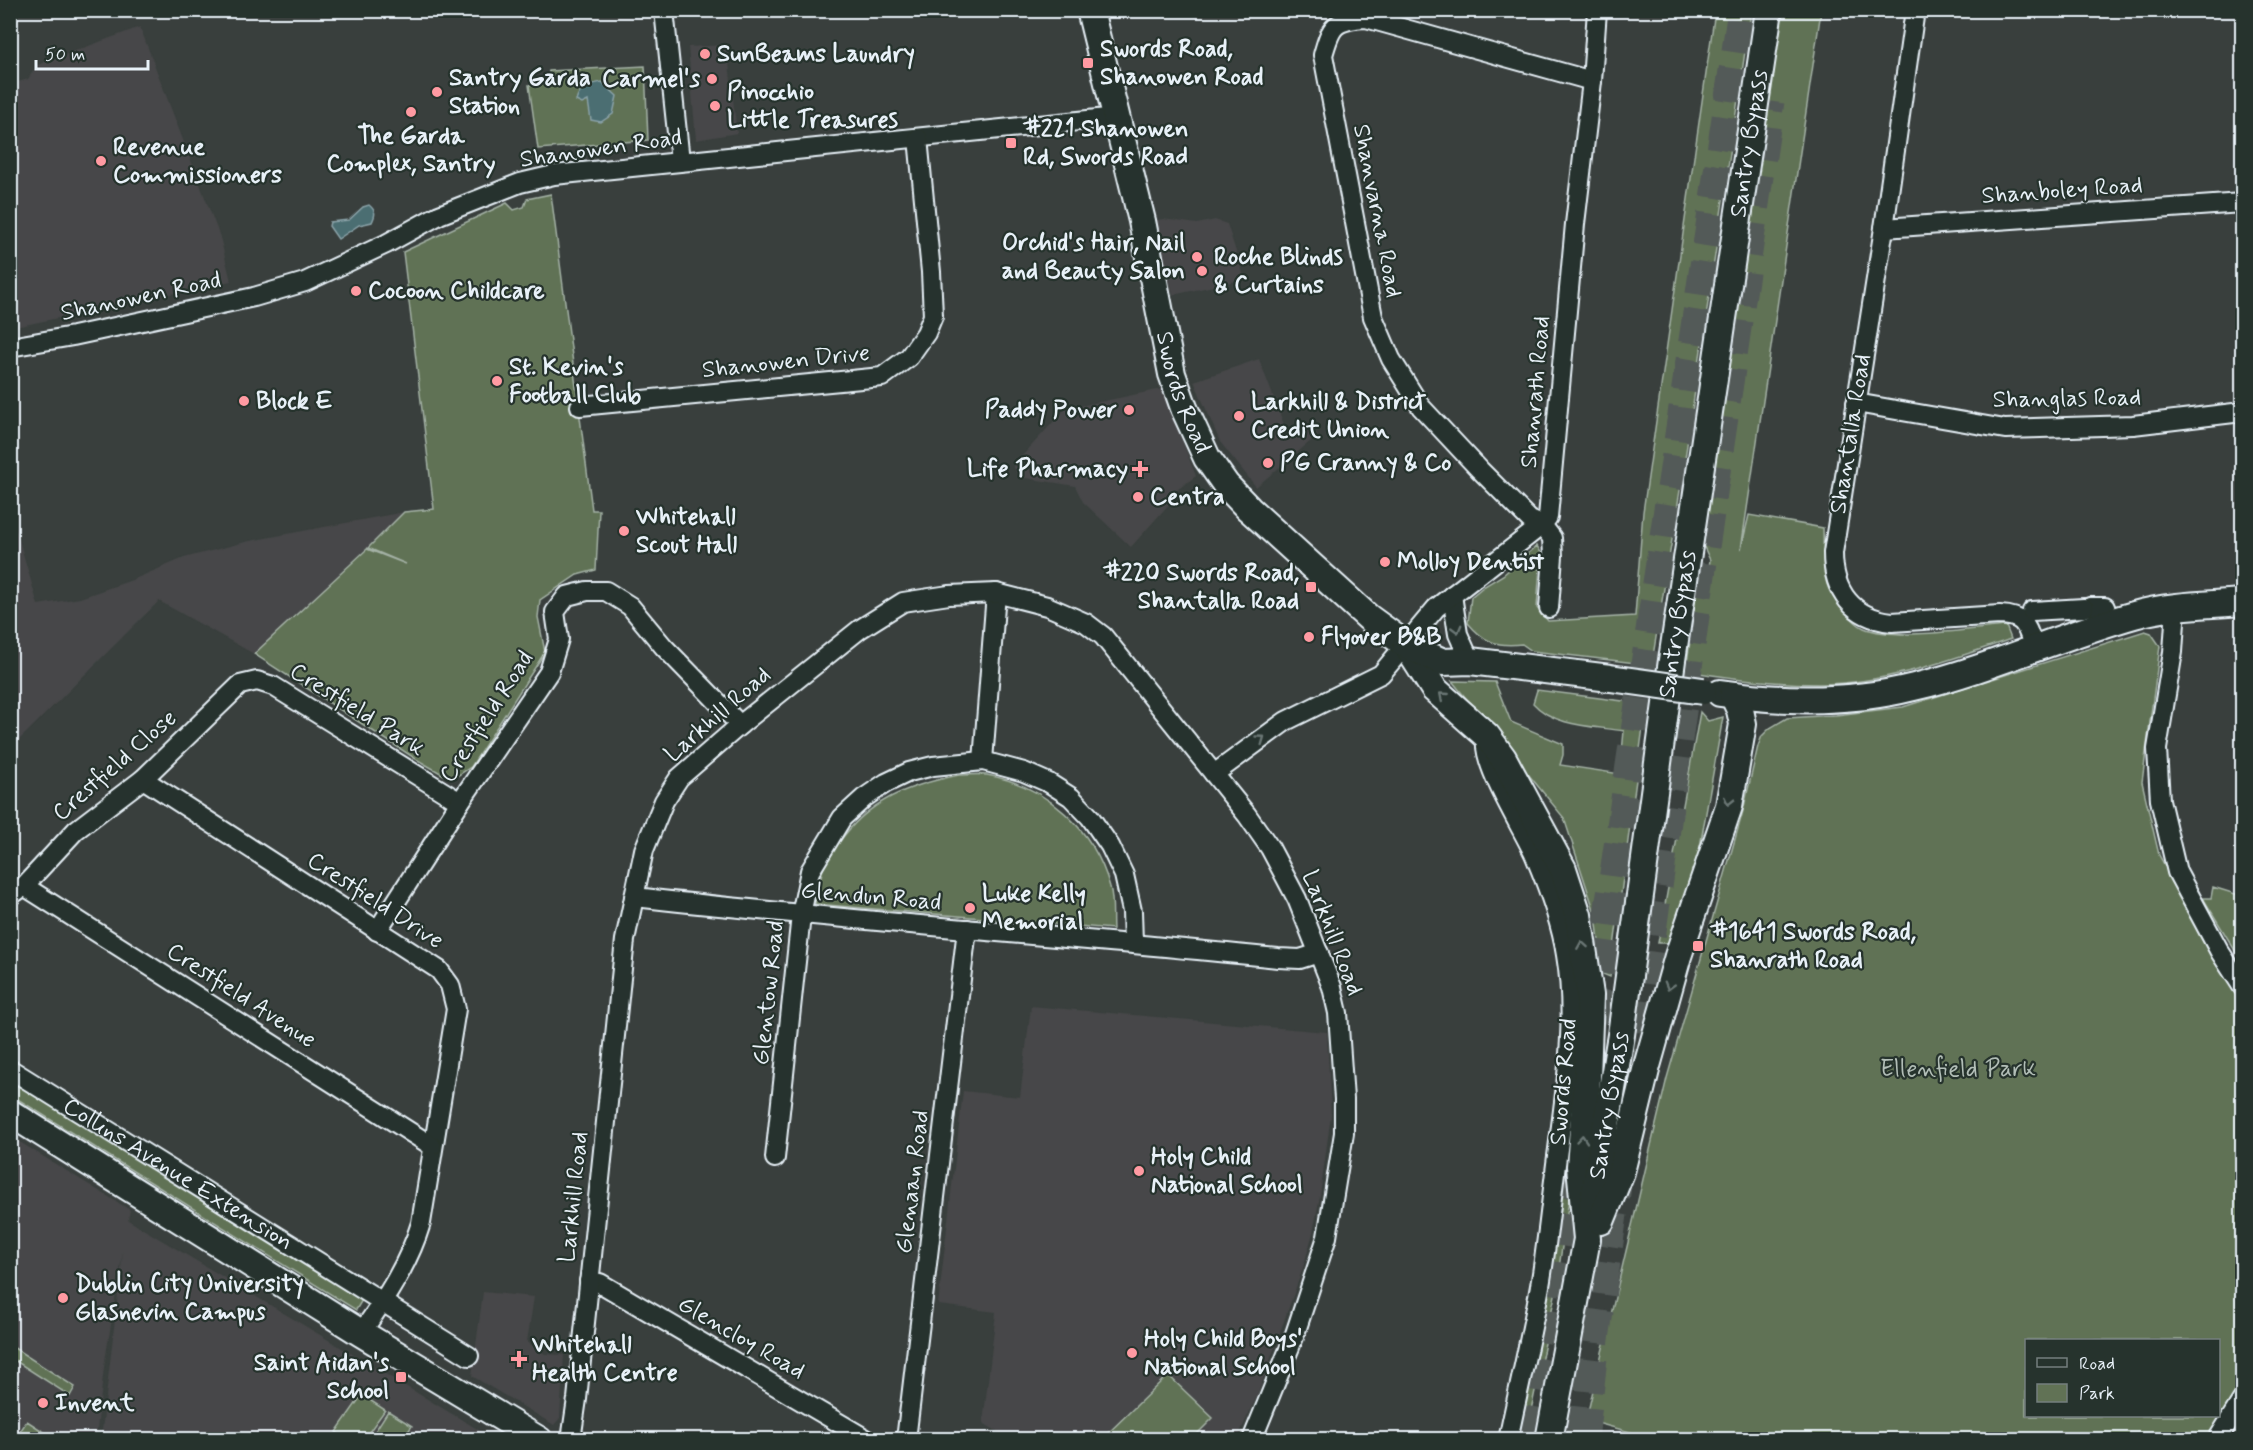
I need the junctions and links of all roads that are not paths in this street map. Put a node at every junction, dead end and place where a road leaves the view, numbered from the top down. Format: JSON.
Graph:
{"nodes":[{"id":1,"x":664,"y":10,"type":"edge"},
{"id":2,"x":1090,"y":10,"type":"edge"},
{"id":3,"x":1597,"y":10,"type":"edge"},
{"id":4,"x":1769,"y":10,"type":"edge"},
{"id":5,"x":1915,"y":10,"type":"edge"},
{"id":6,"x":1592,"y":81,"type":"junction"},
{"id":7,"x":1117,"y":117,"type":"junction"},
{"id":8,"x":918,"y":138,"type":"junction"},
{"id":9,"x":680,"y":161,"type":"junction"},
{"id":10,"x":2242,"y":203,"type":"edge"},
{"id":11,"x":1884,"y":228,"type":"junction"},
{"id":12,"x":10,"y":347,"type":"edge"},
{"id":13,"x":1856,"y":403,"type":"junction"},
{"id":14,"x":580,"y":406,"type":"dead end"},
{"id":15,"x":2242,"y":412,"type":"edge"},
{"id":16,"x":1542,"y":525,"type":"junction"},
{"id":17,"x":996,"y":593,"type":"junction"},
{"id":18,"x":1452,"y":595,"type":"junction"},
{"id":19,"x":2242,"y":602,"type":"edge"},
{"id":20,"x":2176,"y":607,"type":"junction"},
{"id":21,"x":1549,"y":608,"type":"dead end"},
{"id":22,"x":2032,"y":611,"type":"dead end"},
{"id":23,"x":2087,"y":612,"type":"junction"},
{"id":24,"x":2072,"y":635,"type":"junction"},
{"id":25,"x":1406,"y":645,"type":"junction"},
{"id":26,"x":2034,"y":648,"type":"junction"},
{"id":27,"x":1470,"y":661,"type":"junction"},
{"id":28,"x":257,"y":681,"type":"joint"},
{"id":29,"x":1733,"y":695,"type":"junction"},
{"id":30,"x":1802,"y":699,"type":"junction"},
{"id":31,"x":741,"y":725,"type":"junction"},
{"id":32,"x":1487,"y":736,"type":"junction"},
{"id":33,"x":1740,"y":743,"type":"junction"},
{"id":34,"x":983,"y":761,"type":"junction"},
{"id":35,"x":1214,"y":774,"type":"junction"},
{"id":36,"x":143,"y":779,"type":"junction"},
{"id":37,"x":460,"y":802,"type":"junction"},
{"id":38,"x":17,"y":891,"type":"edge"},
{"id":39,"x":633,"y":897,"type":"junction"},
{"id":40,"x":801,"y":915,"type":"junction"},
{"id":41,"x":967,"y":930,"type":"junction"},
{"id":42,"x":377,"y":931,"type":"junction"},
{"id":43,"x":1133,"y":943,"type":"junction"},
{"id":44,"x":1318,"y":953,"type":"junction"},
{"id":45,"x":2242,"y":986,"type":"edge"},
{"id":46,"x":10,"y":1069,"type":"edge"},
{"id":47,"x":10,"y":1113,"type":"edge"},
{"id":48,"x":432,"y":1146,"type":"junction"},
{"id":49,"x":776,"y":1158,"type":"dead end"},
{"id":50,"x":1587,"y":1239,"type":"junction"},
{"id":51,"x":589,"y":1281,"type":"junction"},
{"id":52,"x":384,"y":1301,"type":"junction"},
{"id":53,"x":361,"y":1333,"type":"junction"},
{"id":54,"x":469,"y":1356,"type":"dead end"},
{"id":55,"x":2242,"y":1400,"type":"edge"},
{"id":56,"x":539,"y":1440,"type":"edge"},
{"id":57,"x":571,"y":1440,"type":"edge"},
{"id":58,"x":868,"y":1440,"type":"edge"},
{"id":59,"x":906,"y":1440,"type":"edge"},
{"id":60,"x":1252,"y":1440,"type":"edge"},
{"id":61,"x":1508,"y":1440,"type":"edge"},
{"id":62,"x":1549,"y":1440,"type":"edge"},
{"id":63,"x":2217,"y":1440,"type":"edge"}],
"edges":[{"from":1,"to":9,"type":"street"},
{"from":2,"to":7,"type":"main road","name":"Swords Road"},
{"from":3,"to":6,"type":"street","name":"Shanrath Road"},
{"from":4,"to":50,"type":"main road","name":"Santry Bypass"},
{"from":5,"to":11,"type":"street","name":"Shantalla Road"},
{"from":6,"to":16,"type":"street","name":"Shanrath Road"},
{"from":6,"to":16,"type":"street","name":"Shanvarna Road"},
{"from":7,"to":8,"type":"street","name":"Shanowen Road"},
{"from":7,"to":25,"type":"main road","name":"Swords Road"},
{"from":8,"to":9,"type":"street","name":"Shanowen Road"},
{"from":8,"to":14,"type":"street","name":"Shanowen Drive"},
{"from":9,"to":12,"type":"street","name":"Shanowen Road"},
{"from":10,"to":11,"type":"street","name":"Shanboley Road"},
{"from":11,"to":13,"type":"street","name":"Shantalla Road"},
{"from":13,"to":15,"type":"street","name":"Shanglas Road"},
{"from":13,"to":26,"type":"street","name":"Shantalla Road"},
{"from":16,"to":18,"type":"street"},
{"from":16,"to":21,"type":"street"},
{"from":17,"to":31,"type":"street","name":"Larkhill Road"},
{"from":17,"to":34,"type":"street"},
{"from":17,"to":35,"type":"street","name":"Larkhill Road"},
{"from":18,"to":25,"type":"street"},
{"from":18,"to":27,"type":"street","one_way":true},
{"from":19,"to":20,"type":"main road"},
{"from":20,"to":23,"type":"main road"},
{"from":20,"to":45,"type":"street"},
{"from":22,"to":23,"type":"street"},
{"from":23,"to":24,"type":"main road"},
{"from":23,"to":24,"type":"street"},
{"from":24,"to":26,"type":"main road"},
{"from":25,"to":27,"type":"main road"},
{"from":32,"to":25,"type":"main road","name":"Swords Road","one_way":true},
{"from":35,"to":25,"type":"street","one_way":true},
{"from":26,"to":30,"type":"main road"},
{"from":27,"to":29,"type":"main road","bridge":true},
{"from":28,"to":36,"type":"street","name":"Crestfield Close"},
{"from":28,"to":37,"type":"street","name":"Crestfield Park"},
{"from":29,"to":30,"type":"main road"},
{"from":29,"to":33,"type":"main road","name":"Swords Road"},
{"from":30,"to":33,"type":"main road"},
{"from":31,"to":37,"type":"street","name":"Crestfield Road"},
{"from":31,"to":39,"type":"street","name":"Larkhill Road"},
{"from":50,"to":32,"type":"main road","name":"Swords Road","one_way":true},
{"from":32,"to":61,"type":"street","name":"Swords Road"},
{"from":33,"to":50,"type":"main road","name":"Swords Road","one_way":true},
{"from":34,"to":40,"type":"street","name":"Glentow Road"},
{"from":34,"to":43,"type":"street","name":"Glentow Road"},
{"from":35,"to":44,"type":"street","name":"Larkhill Road"},
{"from":36,"to":38,"type":"street","name":"Crestfield Close"},
{"from":36,"to":42,"type":"street","name":"Crestfield Drive"},
{"from":37,"to":42,"type":"street","name":"Crestfield Road"},
{"from":38,"to":48,"type":"street","name":"Crestfield Avenue"},
{"from":39,"to":40,"type":"street","name":"Glendun Road"},
{"from":39,"to":51,"type":"street","name":"Larkhill Road"},
{"from":40,"to":41,"type":"street","name":"Glendun Road"},
{"from":40,"to":49,"type":"street","name":"Glentow Road"},
{"from":41,"to":43,"type":"street","name":"Glendun Road"},
{"from":41,"to":59,"type":"street","name":"Glenaan Road"},
{"from":42,"to":48,"type":"street","name":"Crestfield Drive"},
{"from":43,"to":44,"type":"street","name":"Glendun Road"},
{"from":44,"to":60,"type":"street","name":"Larkhill Road"},
{"from":46,"to":52,"type":"street","name":"Collins Avenue Extension"},
{"from":47,"to":53,"type":"main road","name":"Collins Avenue Extension"},
{"from":48,"to":52,"type":"street","name":"Crestfield Drive"},
{"from":50,"to":62,"type":"main road","name":"Swords Road"},
{"from":51,"to":57,"type":"street","name":"Larkhill Road"},
{"from":51,"to":58,"type":"street","name":"Glencloy Road"},
{"from":52,"to":53,"type":"street","name":"Crestfield Drive"},
{"from":52,"to":54,"type":"street","name":"Collins Avenue Extension"},
{"from":53,"to":56,"type":"main road","name":"Collins Avenue Extension"},
{"from":55,"to":63,"type":"street"}]}
